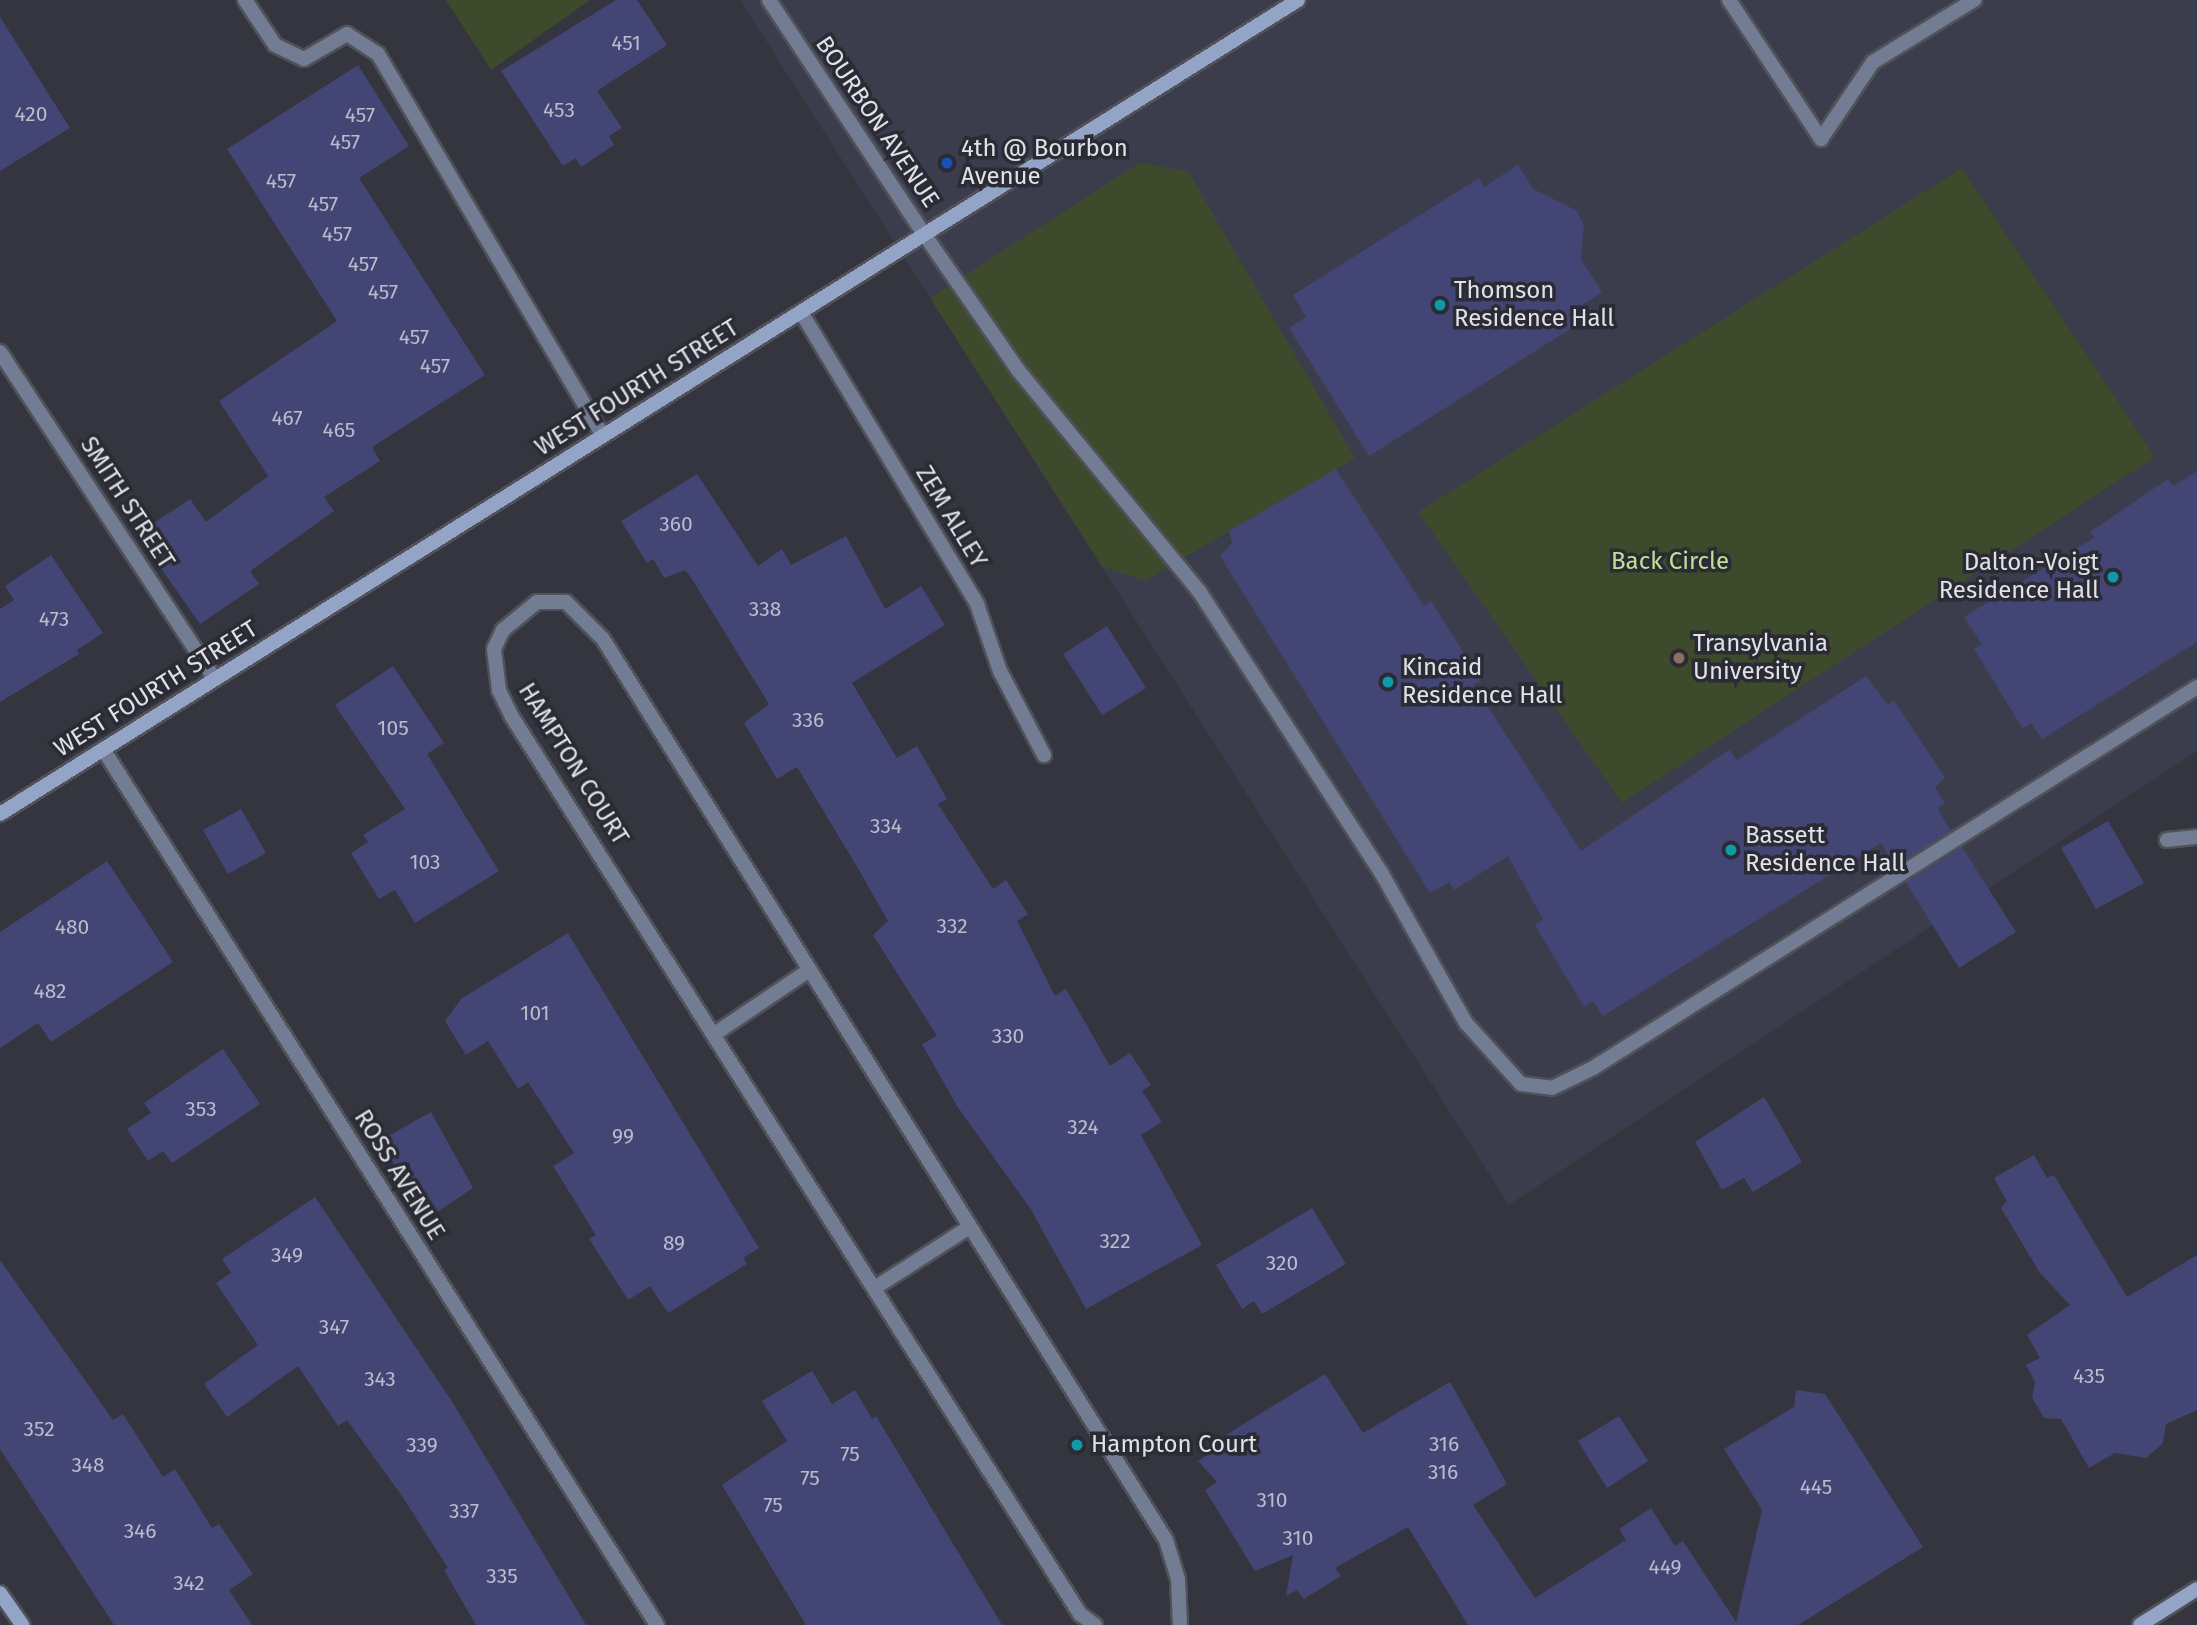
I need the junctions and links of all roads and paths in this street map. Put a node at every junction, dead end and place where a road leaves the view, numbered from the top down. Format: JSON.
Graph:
{"nodes":[{"id":1,"x":245,"y":0,"type":"edge"},
{"id":2,"x":769,"y":0,"type":"edge"},
{"id":3,"x":1298,"y":0,"type":"edge"},
{"id":4,"x":1729,"y":0,"type":"edge"},
{"id":5,"x":1974,"y":0,"type":"edge"},
{"id":6,"x":924,"y":234,"type":"junction"},
{"id":7,"x":801,"y":312,"type":"junction"},
{"id":8,"x":0,"y":352,"type":"edge"},
{"id":9,"x":603,"y":436,"type":"junction"},
{"id":10,"x":215,"y":679,"type":"junction"},
{"id":11,"x":2197,"y":687,"type":"edge"},
{"id":12,"x":103,"y":749,"type":"junction"},
{"id":13,"x":1044,"y":755,"type":"dead end"},
{"id":14,"x":0,"y":814,"type":"edge"},
{"id":15,"x":2197,"y":837,"type":"edge"},
{"id":16,"x":2166,"y":840,"type":"dead end"},
{"id":17,"x":808,"y":971,"type":"junction"},
{"id":18,"x":716,"y":1033,"type":"junction"},
{"id":19,"x":968,"y":1228,"type":"junction"},
{"id":20,"x":876,"y":1287,"type":"junction"},
{"id":21,"x":2197,"y":1589,"type":"edge"},
{"id":22,"x":0,"y":1592,"type":"edge"},
{"id":23,"x":22,"y":1625,"type":"edge"},
{"id":24,"x":657,"y":1625,"type":"edge"},
{"id":25,"x":1095,"y":1625,"type":"edge"},
{"id":26,"x":1180,"y":1625,"type":"edge"},
{"id":27,"x":2140,"y":1625,"type":"edge"}],
"edges":[{"from":1,"to":9,"type":"street"},
{"from":2,"to":6,"type":"street","name":"BOURBON AVENUE"},
{"from":3,"to":6,"type":"main road","name":"WEST FOURTH STREET"},
{"from":4,"to":5,"type":"street"},
{"from":6,"to":7,"type":"main road","name":"WEST FOURTH STREET"},
{"from":6,"to":11,"type":"street","name":"BOURBON AVENUE"},
{"from":7,"to":9,"type":"main road","name":"WEST FOURTH STREET"},
{"from":7,"to":13,"type":"street","name":"ZEM ALLEY"},
{"from":8,"to":10,"type":"street","name":"SMITH STREET"},
{"from":9,"to":10,"type":"main road","name":"WEST FOURTH STREET"},
{"from":10,"to":12,"type":"main road","name":"WEST FOURTH STREET"},
{"from":12,"to":14,"type":"main road","name":"WEST FOURTH STREET"},
{"from":12,"to":24,"type":"street","name":"ROSS AVENUE"},
{"from":15,"to":16,"type":"street"},
{"from":17,"to":18,"type":"street"},
{"from":17,"to":18,"type":"street","name":"HAMPTON COURT"},
{"from":17,"to":19,"type":"street","name":"HAMPTON COURT"},
{"from":18,"to":20,"type":"street","name":"HAMPTON COURT"},
{"from":19,"to":20,"type":"street"},
{"from":19,"to":26,"type":"street","name":"HAMPTON COURT"},
{"from":20,"to":25,"type":"street","name":"HAMPTON COURT"},
{"from":21,"to":27,"type":"main road"},
{"from":22,"to":23,"type":"main road"}]}
